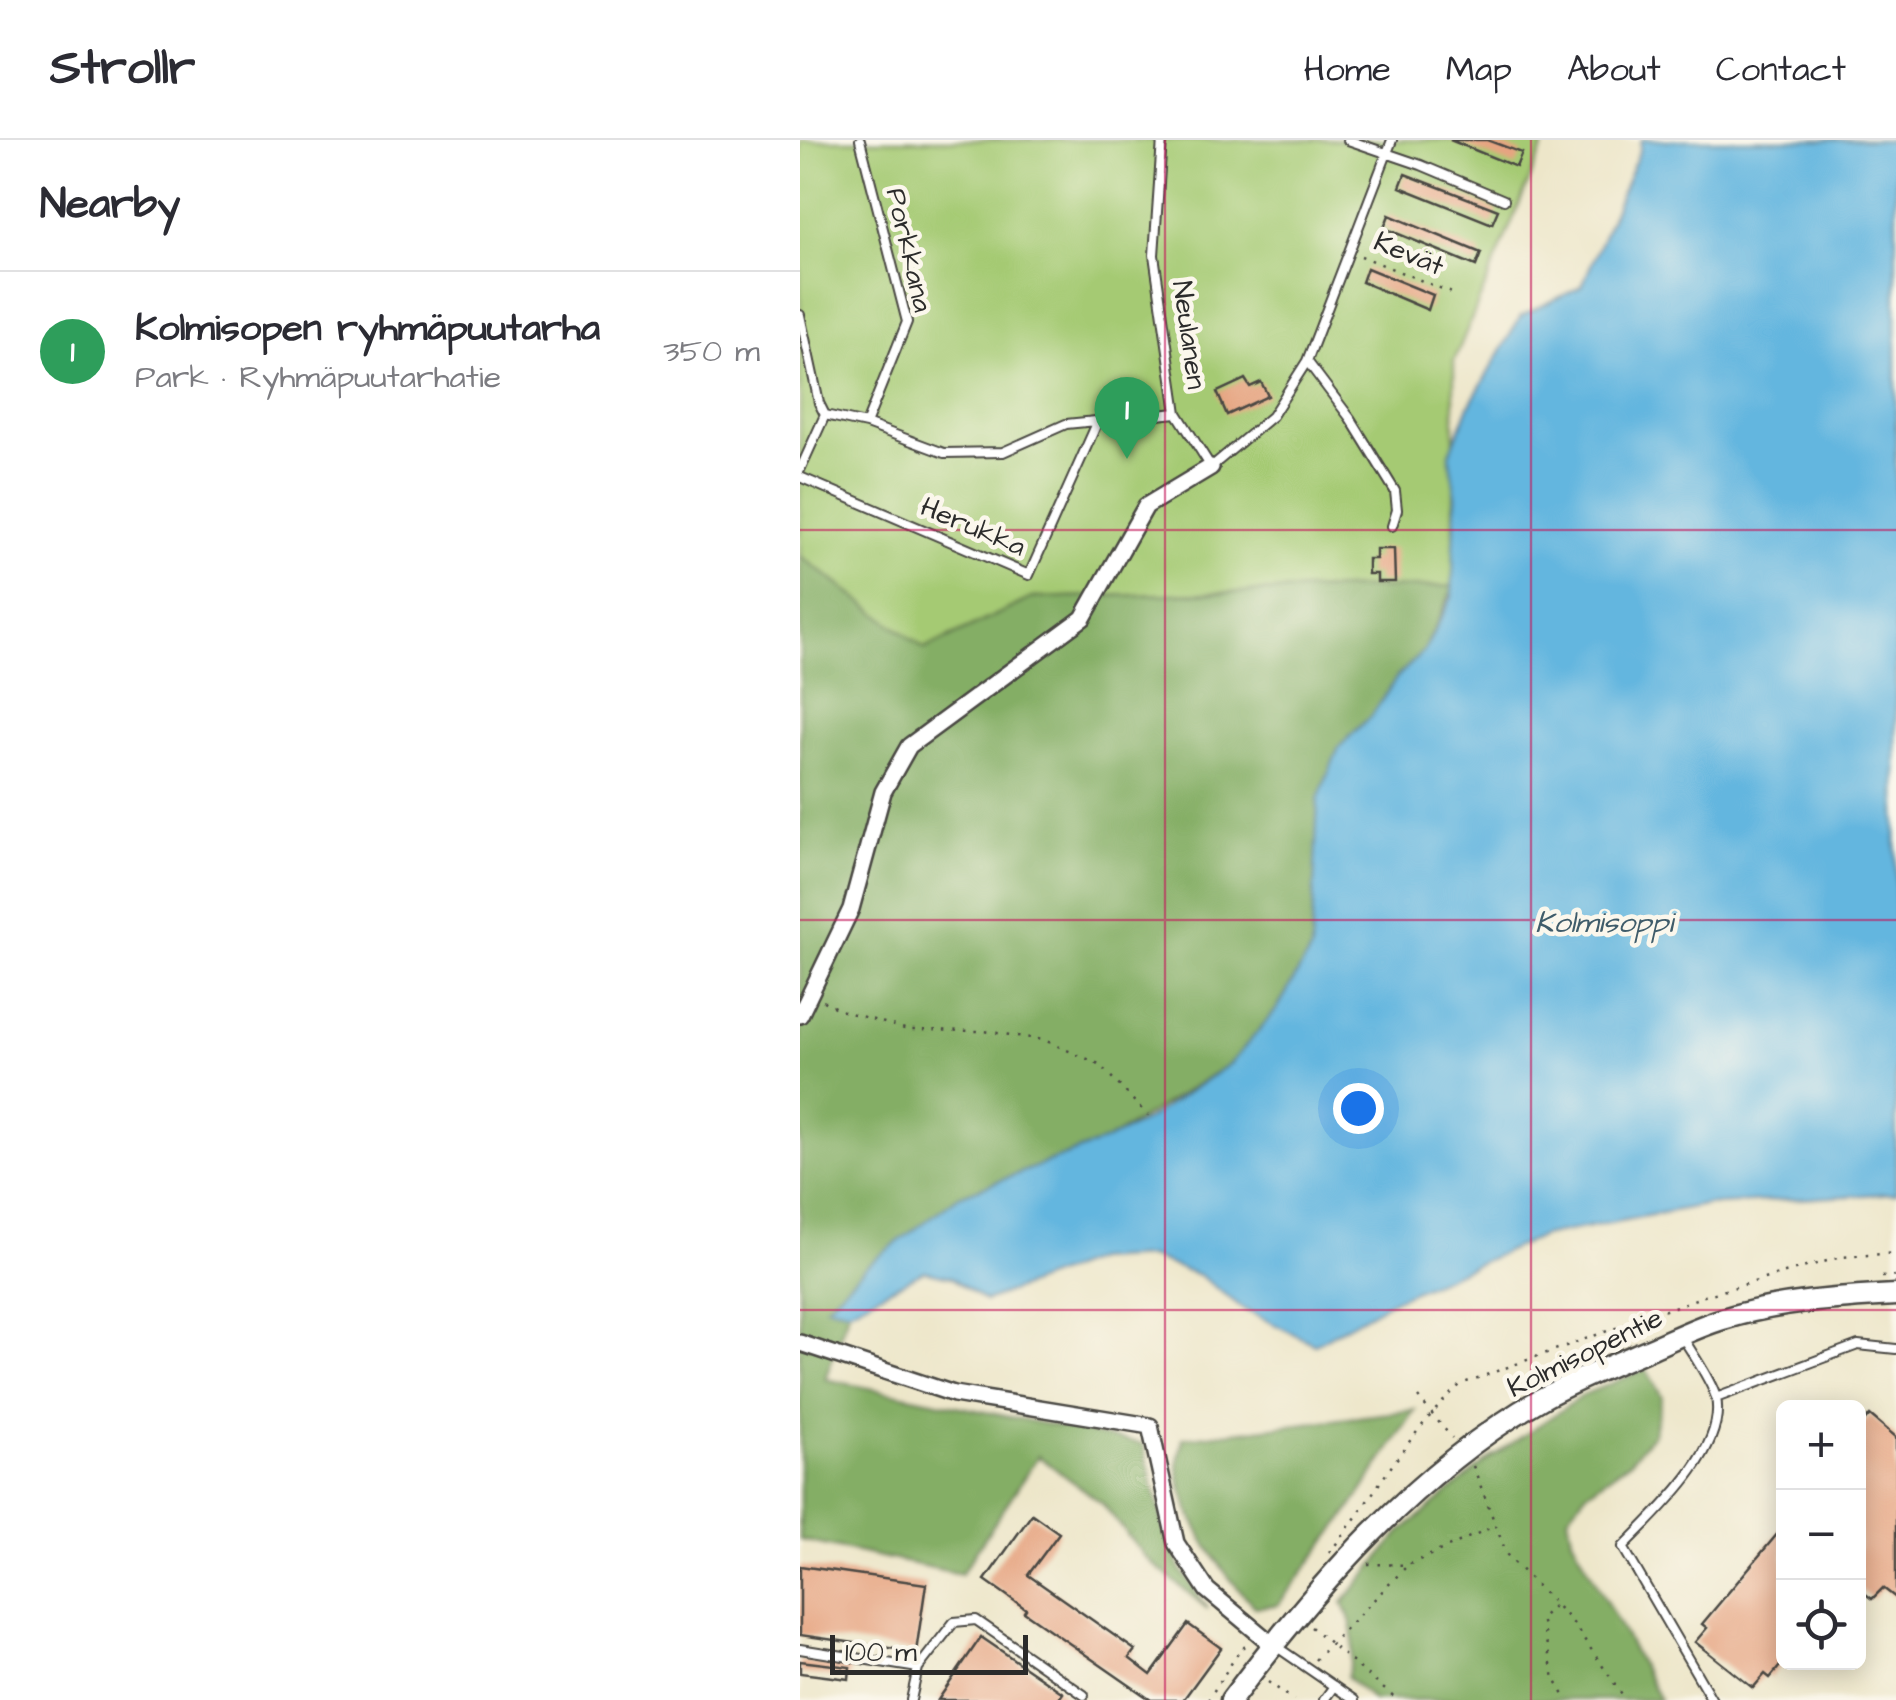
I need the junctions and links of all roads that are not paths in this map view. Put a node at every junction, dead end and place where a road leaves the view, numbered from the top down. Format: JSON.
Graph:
{"nodes":[{"id":1,"x":860,"y":140,"type":"edge"},
{"id":2,"x":1162,"y":140,"type":"edge"},
{"id":3,"x":1348,"y":140,"type":"edge"},
{"id":4,"x":1392,"y":140,"type":"edge"},
{"id":5,"x":1386,"y":156,"type":"junction"},
{"id":6,"x":1504,"y":200,"type":"dead end"},
{"id":7,"x":800,"y":316,"type":"edge"},
{"id":8,"x":1307,"y":361,"type":"junction"},
{"id":9,"x":1177,"y":413,"type":"junction"},
{"id":10,"x":825,"y":415,"type":"junction"},
{"id":11,"x":1098,"y":421,"type":"junction"},
{"id":12,"x":866,"y":424,"type":"junction"},
{"id":13,"x":1211,"y":467,"type":"junction"},
{"id":14,"x":800,"y":474,"type":"edge"},
{"id":15,"x":1392,"y":526,"type":"dead end"},
{"id":16,"x":804,"y":990,"type":"edge"},
{"id":17,"x":800,"y":1015,"type":"edge"},
{"id":18,"x":1896,"y":1295,"type":"edge"},
{"id":19,"x":1682,"y":1336,"type":"junction"},
{"id":20,"x":800,"y":1344,"type":"edge"},
{"id":21,"x":1896,"y":1348,"type":"edge"},
{"id":22,"x":1716,"y":1398,"type":"junction"},
{"id":23,"x":1266,"y":1639,"type":"junction"},
{"id":24,"x":800,"y":1649,"type":"edge"},
{"id":25,"x":918,"y":1668,"type":"junction"},
{"id":26,"x":1334,"y":1686,"type":"junction"},
{"id":27,"x":1085,"y":1698,"type":"edge"},
{"id":28,"x":911,"y":1700,"type":"edge"},
{"id":29,"x":1231,"y":1700,"type":"edge"},
{"id":30,"x":1324,"y":1700,"type":"edge"},
{"id":31,"x":1354,"y":1700,"type":"edge"},
{"id":32,"x":1712,"y":1700,"type":"edge"}],
"edges":[{"from":1,"to":12,"type":"lane","name":"Porkkana"},
{"from":2,"to":9,"type":"lane","name":"Neulanen"},
{"from":3,"to":5,"type":"lane"},
{"from":4,"to":5,"type":"lane"},
{"from":5,"to":6,"type":"lane"},
{"from":5,"to":8,"type":"lane"},
{"from":7,"to":10,"type":"lane"},
{"from":8,"to":13,"type":"lane"},
{"from":8,"to":15,"type":"lane"},
{"from":9,"to":11,"type":"lane"},
{"from":9,"to":13,"type":"lane","name":"Neulanen"},
{"from":10,"to":12,"type":"lane"},
{"from":10,"to":14,"type":"lane"},
{"from":11,"to":12,"type":"lane"},
{"from":11,"to":14,"type":"lane","name":"Herukka"},
{"from":13,"to":16,"type":"street"},
{"from":16,"to":17,"type":"street"},
{"from":18,"to":19,"type":"main road","name":"Kolmisopentie"},
{"from":19,"to":22,"type":"lane"},
{"from":19,"to":23,"type":"main road","name":"Kolmisopentie"},
{"from":20,"to":23,"type":"street"},
{"from":21,"to":22,"type":"lane"},
{"from":22,"to":32,"type":"lane"},
{"from":23,"to":26,"type":"lane"},
{"from":23,"to":29,"type":"main road","name":"Kolmisopentie"},
{"from":24,"to":25,"type":"lane"},
{"from":25,"to":27,"type":"lane"},
{"from":25,"to":28,"type":"lane"},
{"from":26,"to":30,"type":"lane"},
{"from":26,"to":31,"type":"lane"}]}
